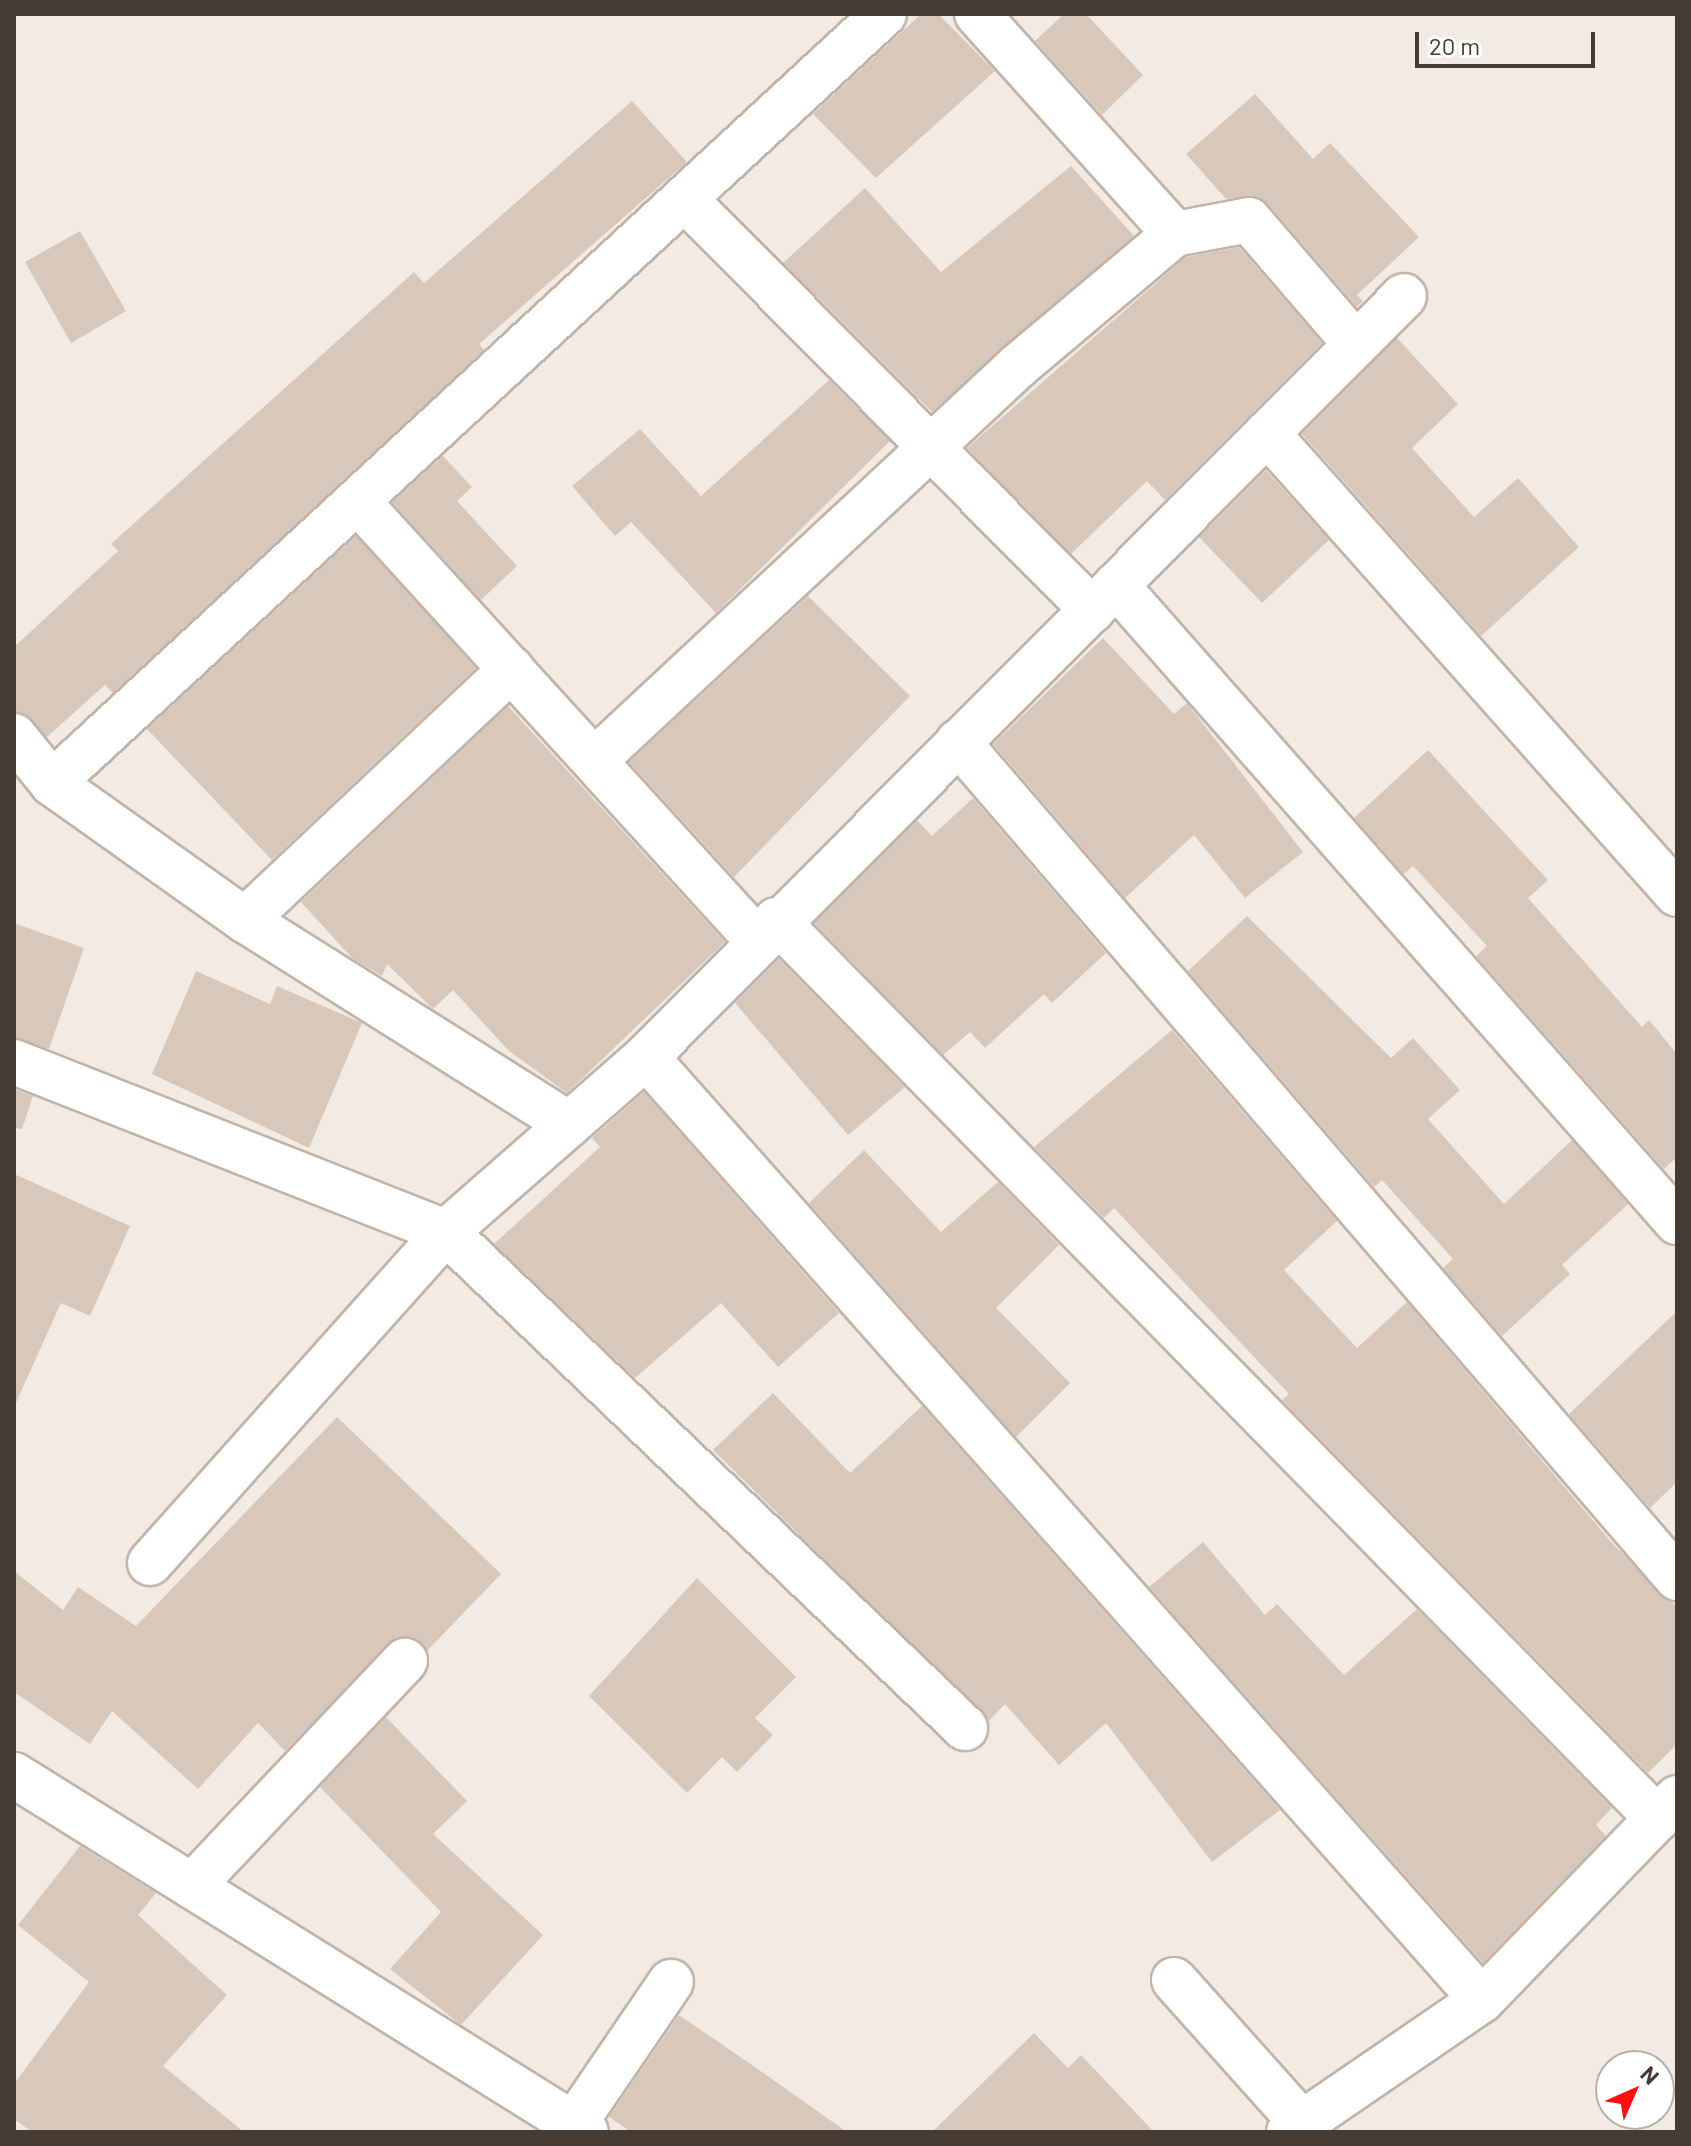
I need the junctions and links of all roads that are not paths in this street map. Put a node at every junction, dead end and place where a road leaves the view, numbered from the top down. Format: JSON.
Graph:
{"nodes":[{"id":1,"x":884,"y":14,"type":"edge"},
{"id":2,"x":977,"y":14,"type":"edge"},
{"id":3,"x":686,"y":200,"type":"junction"},
{"id":4,"x":1175,"y":234,"type":"junction"},
{"id":5,"x":1404,"y":296,"type":"dead end"},
{"id":6,"x":1354,"y":342,"type":"junction"},
{"id":7,"x":1267,"y":433,"type":"junction"},
{"id":8,"x":927,"y":451,"type":"junction"},
{"id":9,"x":360,"y":504,"type":"junction"},
{"id":10,"x":1104,"y":598,"type":"junction"},
{"id":11,"x":511,"y":669,"type":"junction"},
{"id":12,"x":14,"y":736,"type":"edge"},
{"id":13,"x":958,"y":742,"type":"junction"},
{"id":14,"x":597,"y":758,"type":"junction"},
{"id":15,"x":52,"y":783,"type":"junction"},
{"id":16,"x":1677,"y":894,"type":"edge"},
{"id":17,"x":245,"y":920,"type":"junction"},
{"id":18,"x":767,"y":931,"type":"junction"},
{"id":19,"x":646,"y":1057,"type":"junction"},
{"id":20,"x":14,"y":1062,"type":"edge"},
{"id":21,"x":569,"y":1124,"type":"junction"},
{"id":22,"x":1677,"y":1222,"type":"edge"},
{"id":23,"x":446,"y":1232,"type":"junction"},
{"id":24,"x":150,"y":1563,"type":"dead end"},
{"id":25,"x":1677,"y":1578,"type":"edge"},
{"id":26,"x":405,"y":1661,"type":"dead end"},
{"id":27,"x":965,"y":1728,"type":"dead end"},
{"id":28,"x":14,"y":1775,"type":"edge"},
{"id":29,"x":1667,"y":1809,"type":"edge"},
{"id":30,"x":192,"y":1886,"type":"junction"},
{"id":31,"x":1174,"y":1980,"type":"dead end"},
{"id":32,"x":671,"y":1982,"type":"dead end"},
{"id":33,"x":1482,"y":2000,"type":"junction"},
{"id":34,"x":1295,"y":2127,"type":"edge"},
{"id":35,"x":580,"y":2128,"type":"edge"}],
"edges":[{"from":1,"to":3,"type":"street"},
{"from":2,"to":4,"type":"street"},
{"from":3,"to":8,"type":"street"},
{"from":3,"to":9,"type":"street"},
{"from":4,"to":6,"type":"street"},
{"from":4,"to":8,"type":"street"},
{"from":5,"to":6,"type":"street"},
{"from":6,"to":7,"type":"street"},
{"from":7,"to":10,"type":"street"},
{"from":7,"to":16,"type":"street"},
{"from":8,"to":10,"type":"street"},
{"from":8,"to":14,"type":"street"},
{"from":9,"to":11,"type":"street"},
{"from":9,"to":15,"type":"street"},
{"from":10,"to":13,"type":"street"},
{"from":10,"to":22,"type":"street"},
{"from":11,"to":14,"type":"street"},
{"from":11,"to":17,"type":"street"},
{"from":12,"to":15,"type":"street"},
{"from":13,"to":18,"type":"street"},
{"from":13,"to":25,"type":"street"},
{"from":14,"to":18,"type":"street"},
{"from":15,"to":17,"type":"street"},
{"from":17,"to":21,"type":"street"},
{"from":18,"to":19,"type":"street"},
{"from":18,"to":29,"type":"street"},
{"from":19,"to":21,"type":"street"},
{"from":19,"to":33,"type":"street"},
{"from":20,"to":23,"type":"street"},
{"from":21,"to":23,"type":"street"},
{"from":23,"to":24,"type":"street"},
{"from":23,"to":27,"type":"street"},
{"from":26,"to":30,"type":"street"},
{"from":28,"to":30,"type":"street"},
{"from":29,"to":33,"type":"street"},
{"from":30,"to":35,"type":"street"},
{"from":31,"to":34,"type":"street"},
{"from":32,"to":35,"type":"street"},
{"from":33,"to":34,"type":"street"}]}
